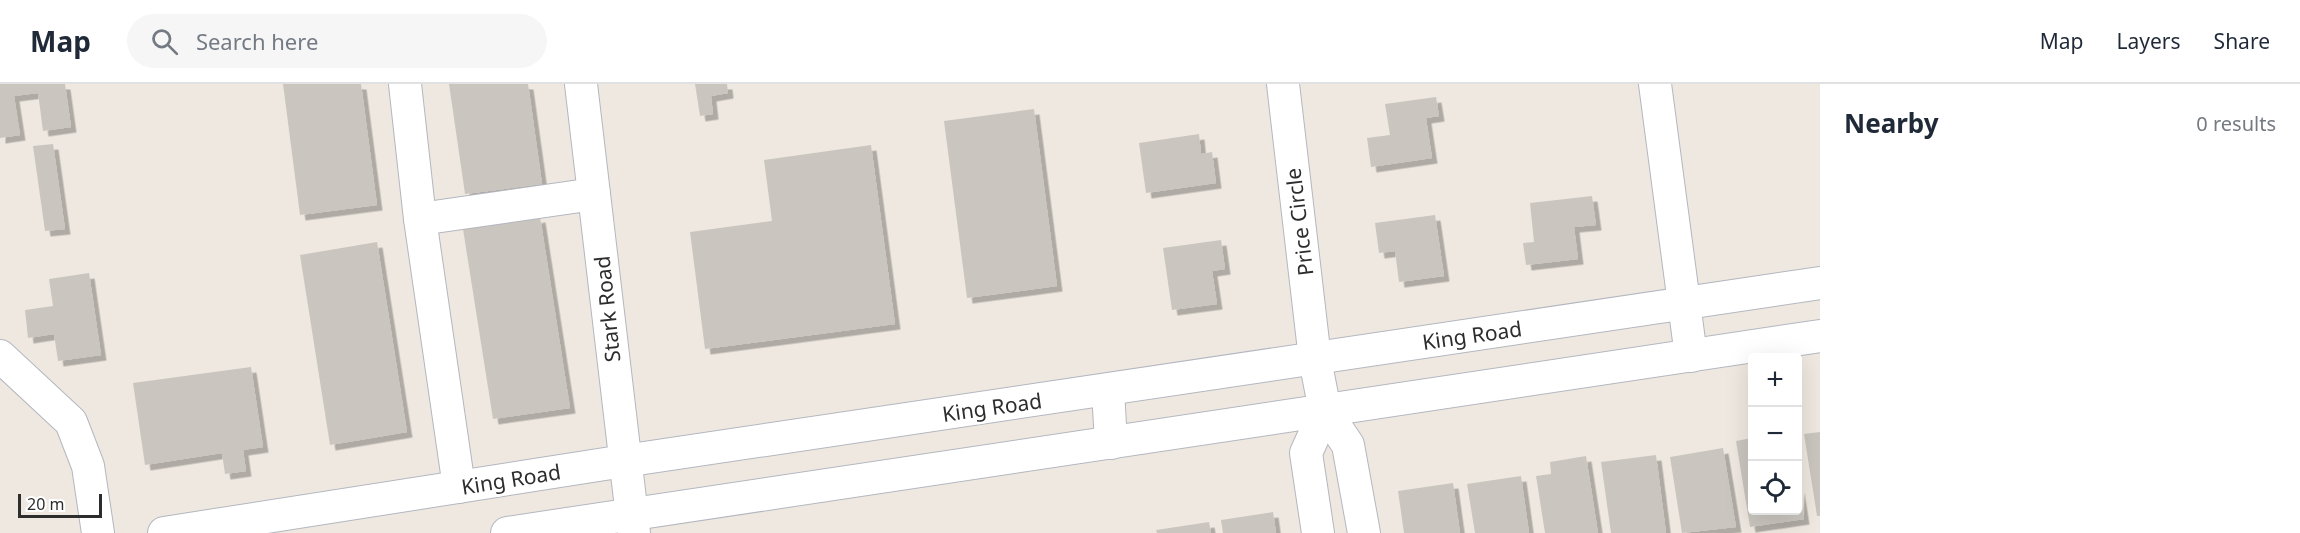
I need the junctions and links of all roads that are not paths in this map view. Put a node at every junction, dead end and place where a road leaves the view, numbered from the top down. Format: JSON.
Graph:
{"nodes":[{"id":1,"x":405,"y":84,"type":"edge"},
{"id":2,"x":581,"y":84,"type":"edge"},
{"id":3,"x":1283,"y":84,"type":"edge"},
{"id":4,"x":1655,"y":84,"type":"edge"},
{"id":5,"x":594,"y":194,"type":"junction"},
{"id":6,"x":420,"y":219,"type":"junction"},
{"id":7,"x":1820,"y":283,"type":"edge"},
{"id":8,"x":1682,"y":305,"type":"junction"},
{"id":9,"x":1820,"y":336,"type":"edge"},
{"id":10,"x":0,"y":356,"type":"edge"},
{"id":11,"x":1691,"y":356,"type":"junction"},
{"id":12,"x":1315,"y":359,"type":"junction"},
{"id":13,"x":1108,"y":390,"type":"junction"},
{"id":14,"x":1325,"y":411,"type":"junction"},
{"id":15,"x":1111,"y":443,"type":"junction"},
{"id":16,"x":624,"y":461,"type":"junction"},
{"id":17,"x":459,"y":487,"type":"junction"},
{"id":18,"x":286,"y":524,"type":"edge"},
{"id":19,"x":633,"y":524,"type":"edge"},
{"id":20,"x":98,"y":533,"type":"edge"},
{"id":21,"x":164,"y":533,"type":"edge"},
{"id":22,"x":507,"y":533,"type":"edge"},
{"id":23,"x":1318,"y":533,"type":"edge"},
{"id":24,"x":1364,"y":533,"type":"edge"}],
"edges":[{"from":1,"to":6,"type":"street"},
{"from":2,"to":5,"type":"street","name":"Stark Road"},
{"from":3,"to":12,"type":"street","name":"Price Circle"},
{"from":4,"to":8,"type":"street"},
{"from":5,"to":6,"type":"street"},
{"from":5,"to":16,"type":"street","name":"Stark Road"},
{"from":6,"to":17,"type":"street"},
{"from":7,"to":8,"type":"street","name":"King Road"},
{"from":8,"to":11,"type":"street"},
{"from":8,"to":12,"type":"street","name":"King Road"},
{"from":9,"to":11,"type":"street"},
{"from":10,"to":20,"type":"street"},
{"from":11,"to":14,"type":"street"},
{"from":12,"to":13,"type":"street","name":"King Road"},
{"from":12,"to":14,"type":"street","name":"Price Circle"},
{"from":13,"to":15,"type":"street"},
{"from":13,"to":16,"type":"street","name":"King Road"},
{"from":14,"to":15,"type":"street"},
{"from":14,"to":23,"type":"street"},
{"from":14,"to":24,"type":"street"},
{"from":15,"to":19,"type":"street"},
{"from":16,"to":17,"type":"street","name":"King Road"},
{"from":16,"to":19,"type":"street","name":"Stark Road"},
{"from":17,"to":18,"type":"street","name":"King Road"},
{"from":18,"to":21,"type":"street","name":"King Road"},
{"from":19,"to":22,"type":"street"}]}
